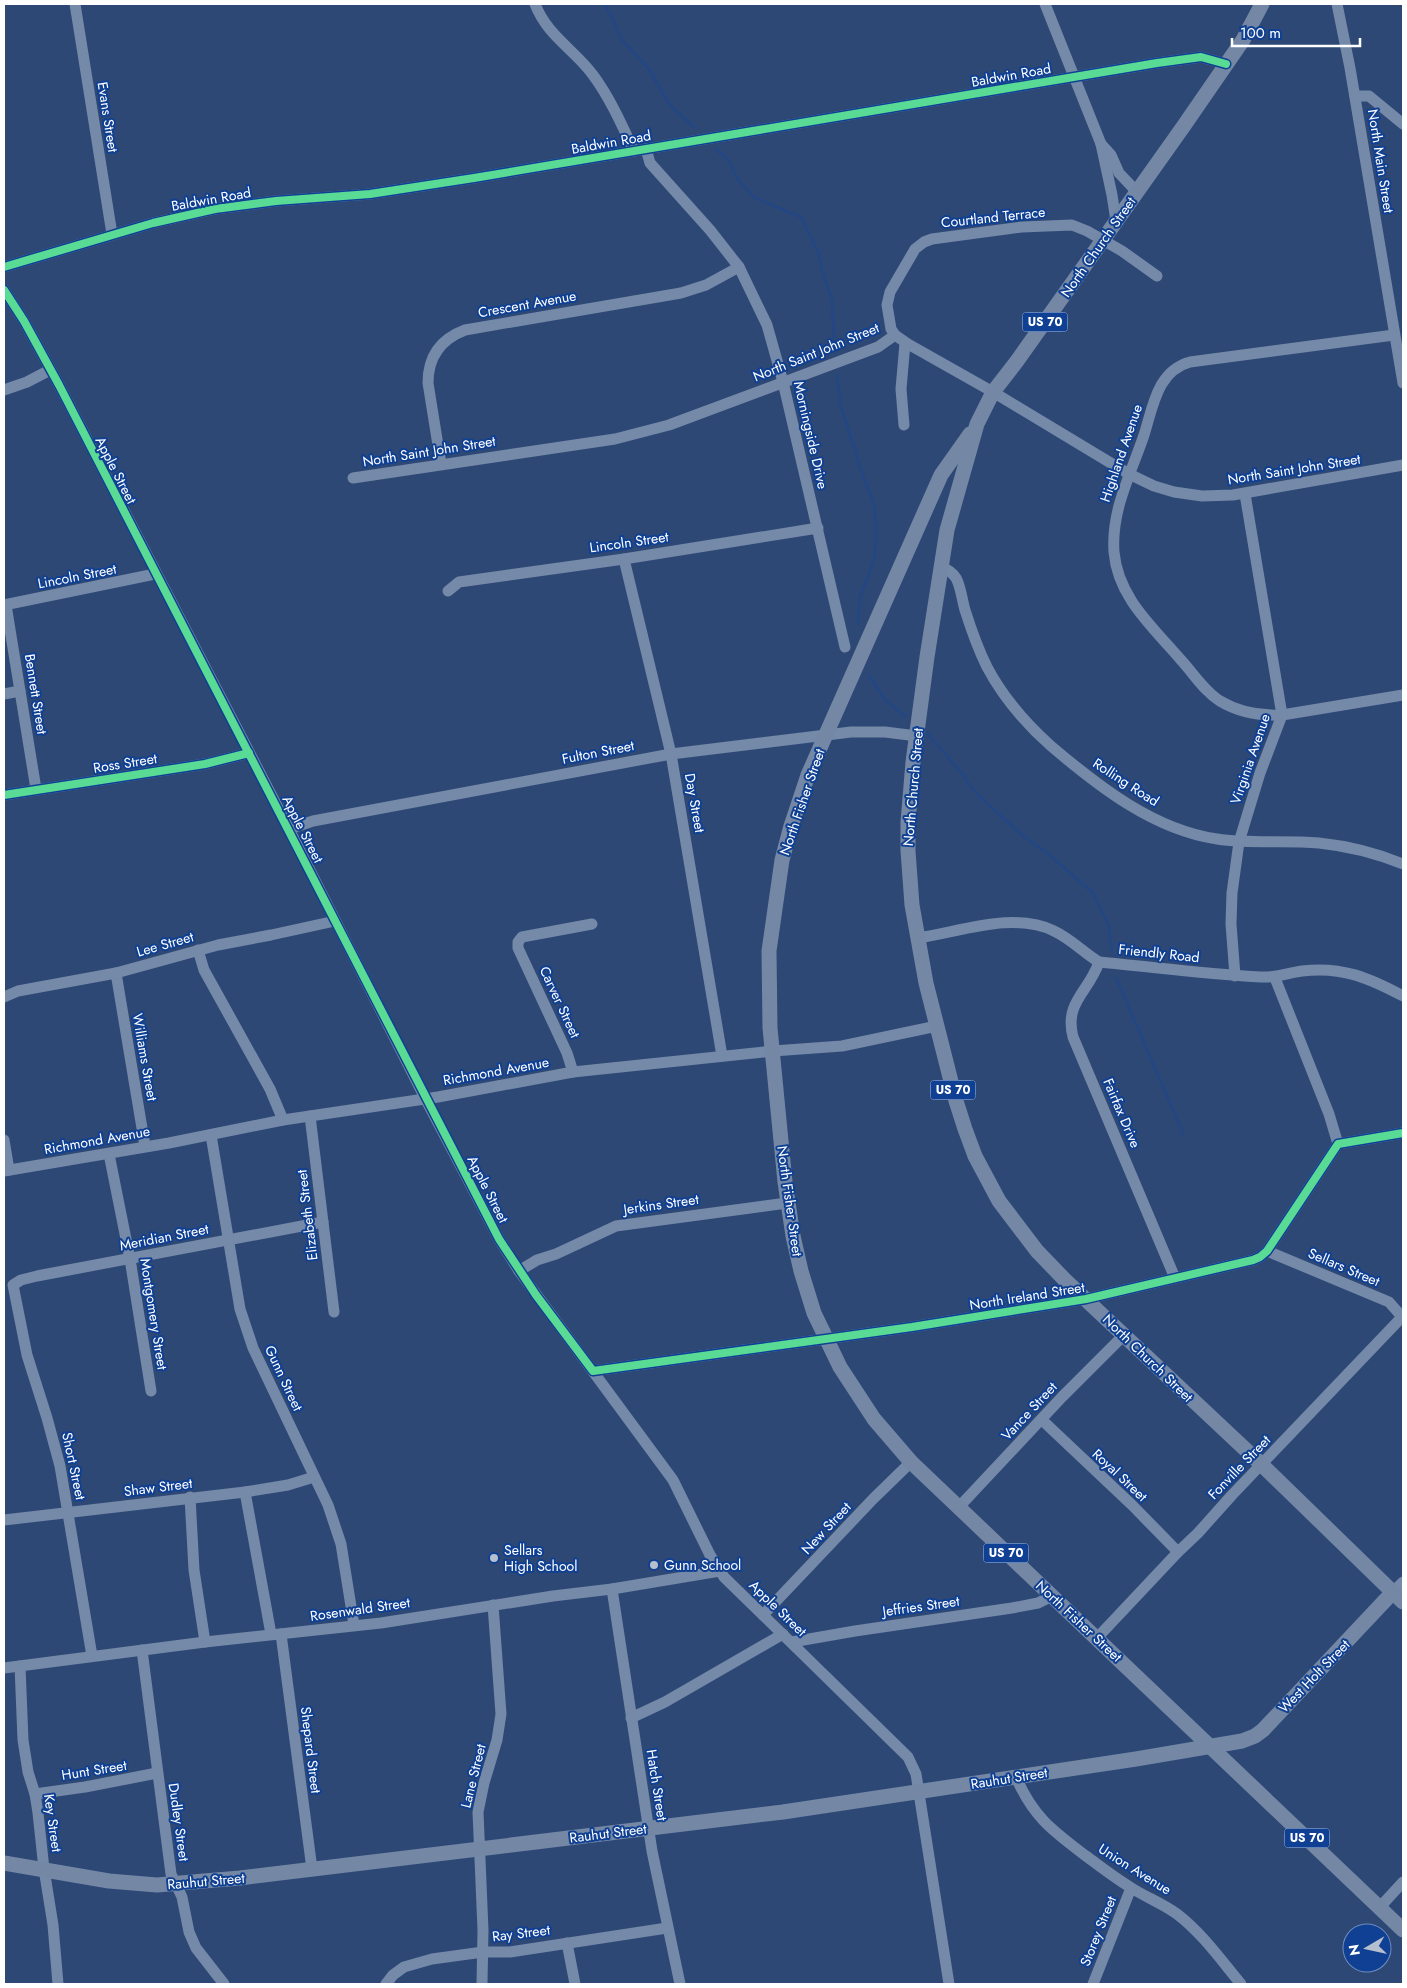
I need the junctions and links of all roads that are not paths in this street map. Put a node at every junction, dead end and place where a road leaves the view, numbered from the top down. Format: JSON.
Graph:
{"nodes":[{"id":1,"x":75,"y":4,"type":"edge"},
{"id":2,"x":535,"y":4,"type":"edge"},
{"id":3,"x":1045,"y":4,"type":"edge"},
{"id":4,"x":1262,"y":4,"type":"edge"},
{"id":5,"x":1337,"y":4,"type":"edge"},
{"id":6,"x":1226,"y":64,"type":"junction"},
{"id":7,"x":1073,"y":77,"type":"junction"},
{"id":8,"x":1355,"y":96,"type":"junction"},
{"id":9,"x":1403,"y":124,"type":"edge"},
{"id":10,"x":1101,"y":144,"type":"junction"},
{"id":11,"x":640,"y":150,"type":"junction"},
{"id":12,"x":1137,"y":192,"type":"junction"},
{"id":13,"x":1116,"y":221,"type":"junction"},
{"id":14,"x":112,"y":234,"type":"junction"},
{"id":15,"x":1103,"y":240,"type":"junction"},
{"id":16,"x":4,"y":267,"type":"edge"},
{"id":17,"x":738,"y":267,"type":"junction"},
{"id":18,"x":1157,"y":276,"type":"dead end"},
{"id":19,"x":4,"y":290,"type":"edge"},
{"id":20,"x":895,"y":335,"type":"junction"},
{"id":21,"x":1394,"y":335,"type":"junction"},
{"id":22,"x":905,"y":343,"type":"junction"},
{"id":23,"x":50,"y":370,"type":"junction"},
{"id":24,"x":783,"y":382,"type":"junction"},
{"id":25,"x":1403,"y":382,"type":"edge"},
{"id":26,"x":4,"y":390,"type":"edge"},
{"id":27,"x":993,"y":392,"type":"junction"},
{"id":28,"x":977,"y":424,"type":"junction"},
{"id":29,"x":904,"y":425,"type":"dead end"},
{"id":30,"x":441,"y":464,"type":"junction"},
{"id":31,"x":1403,"y":465,"type":"edge"},
{"id":32,"x":1129,"y":474,"type":"junction"},
{"id":33,"x":353,"y":478,"type":"dead end"},
{"id":34,"x":1245,"y":494,"type":"junction"},
{"id":35,"x":818,"y":528,"type":"junction"},
{"id":36,"x":624,"y":559,"type":"junction"},
{"id":37,"x":941,"y":567,"type":"junction"},
{"id":38,"x":155,"y":574,"type":"junction"},
{"id":39,"x":448,"y":591,"type":"dead end"},
{"id":40,"x":5,"y":605,"type":"edge"},
{"id":41,"x":845,"y":647,"type":"dead end"},
{"id":42,"x":20,"y":691,"type":"junction"},
{"id":43,"x":4,"y":694,"type":"edge"},
{"id":44,"x":1403,"y":695,"type":"edge"},
{"id":45,"x":1282,"y":715,"type":"junction"},
{"id":46,"x":825,"y":736,"type":"junction"},
{"id":47,"x":916,"y":736,"type":"junction"},
{"id":48,"x":249,"y":753,"type":"junction"},
{"id":49,"x":671,"y":754,"type":"junction"},
{"id":50,"x":36,"y":789,"type":"junction"},
{"id":51,"x":4,"y":795,"type":"edge"},
{"id":52,"x":289,"y":829,"type":"junction"},
{"id":53,"x":1239,"y":842,"type":"junction"},
{"id":54,"x":1403,"y":864,"type":"edge"},
{"id":55,"x":335,"y":921,"type":"junction"},
{"id":56,"x":592,"y":924,"type":"dead end"},
{"id":57,"x":918,"y":938,"type":"junction"},
{"id":58,"x":198,"y":950,"type":"junction"},
{"id":59,"x":1099,"y":962,"type":"junction"},
{"id":60,"x":116,"y":973,"type":"junction"},
{"id":61,"x":1235,"y":976,"type":"junction"},
{"id":62,"x":1275,"y":978,"type":"junction"},
{"id":63,"x":1403,"y":996,"type":"edge"},
{"id":64,"x":4,"y":997,"type":"edge"},
{"id":65,"x":937,"y":1026,"type":"junction"},
{"id":66,"x":773,"y":1051,"type":"junction"},
{"id":67,"x":722,"y":1056,"type":"junction"},
{"id":68,"x":573,"y":1072,"type":"junction"},
{"id":69,"x":425,"y":1098,"type":"junction"},
{"id":70,"x":310,"y":1116,"type":"junction"},
{"id":71,"x":283,"y":1120,"type":"junction"},
{"id":72,"x":1403,"y":1133,"type":"edge"},
{"id":73,"x":211,"y":1135,"type":"junction"},
{"id":74,"x":4,"y":1140,"type":"edge"},
{"id":75,"x":1338,"y":1144,"type":"junction"},
{"id":76,"x":145,"y":1146,"type":"junction"},
{"id":77,"x":109,"y":1154,"type":"junction"},
{"id":78,"x":7,"y":1171,"type":"edge"},
{"id":79,"x":787,"y":1203,"type":"junction"},
{"id":80,"x":323,"y":1222,"type":"junction"},
{"id":81,"x":227,"y":1241,"type":"junction"},
{"id":82,"x":1267,"y":1251,"type":"junction"},
{"id":83,"x":130,"y":1259,"type":"junction"},
{"id":84,"x":519,"y":1271,"type":"junction"},
{"id":85,"x":1176,"y":1278,"type":"junction"},
{"id":86,"x":12,"y":1285,"type":"joint"},
{"id":87,"x":1086,"y":1299,"type":"junction"},
{"id":88,"x":334,"y":1312,"type":"dead end"},
{"id":89,"x":1403,"y":1317,"type":"edge"},
{"id":90,"x":1123,"y":1336,"type":"junction"},
{"id":91,"x":826,"y":1340,"type":"junction"},
{"id":92,"x":593,"y":1371,"type":"junction"},
{"id":93,"x":151,"y":1391,"type":"dead end"},
{"id":94,"x":1042,"y":1420,"type":"junction"},
{"id":95,"x":911,"y":1462,"type":"junction"},
{"id":96,"x":1262,"y":1465,"type":"junction"},
{"id":97,"x":314,"y":1477,"type":"junction"},
{"id":98,"x":245,"y":1492,"type":"junction"},
{"id":99,"x":190,"y":1497,"type":"junction"},
{"id":100,"x":958,"y":1507,"type":"junction"},
{"id":101,"x":68,"y":1512,"type":"junction"},
{"id":102,"x":4,"y":1520,"type":"edge"},
{"id":103,"x":1178,"y":1552,"type":"junction"},
{"id":104,"x":720,"y":1571,"type":"junction"},
{"id":105,"x":612,"y":1589,"type":"junction"},
{"id":106,"x":1400,"y":1592,"type":"edge"},
{"id":107,"x":1052,"y":1596,"type":"junction"},
{"id":108,"x":493,"y":1605,"type":"junction"},
{"id":109,"x":763,"y":1615,"type":"junction"},
{"id":110,"x":354,"y":1626,"type":"junction"},
{"id":111,"x":276,"y":1634,"type":"junction"},
{"id":112,"x":788,"y":1638,"type":"junction"},
{"id":113,"x":1097,"y":1638,"type":"junction"},
{"id":114,"x":205,"y":1642,"type":"junction"},
{"id":115,"x":142,"y":1650,"type":"junction"},
{"id":116,"x":92,"y":1656,"type":"junction"},
{"id":117,"x":20,"y":1666,"type":"junction"},
{"id":118,"x":4,"y":1668,"type":"edge"},
{"id":119,"x":631,"y":1718,"type":"junction"},
{"id":120,"x":1211,"y":1747,"type":"junction"},
{"id":121,"x":157,"y":1773,"type":"junction"},
{"id":122,"x":1016,"y":1777,"type":"junction"},
{"id":123,"x":919,"y":1792,"type":"junction"},
{"id":124,"x":35,"y":1794,"type":"junction"},
{"id":125,"x":649,"y":1828,"type":"junction"},
{"id":126,"x":478,"y":1849,"type":"junction"},
{"id":127,"x":4,"y":1864,"type":"edge"},
{"id":128,"x":44,"y":1869,"type":"junction"},
{"id":129,"x":312,"y":1870,"type":"junction"},
{"id":130,"x":1403,"y":1882,"type":"edge"},
{"id":131,"x":175,"y":1884,"type":"junction"},
{"id":132,"x":1131,"y":1888,"type":"junction"},
{"id":133,"x":1380,"y":1907,"type":"junction"},
{"id":134,"x":667,"y":1928,"type":"junction"},
{"id":135,"x":1403,"y":1930,"type":"edge"},
{"id":136,"x":567,"y":1943,"type":"junction"},
{"id":137,"x":483,"y":1952,"type":"junction"},
{"id":138,"x":58,"y":1984,"type":"edge"},
{"id":139,"x":224,"y":1984,"type":"edge"},
{"id":140,"x":386,"y":1984,"type":"edge"},
{"id":141,"x":482,"y":1984,"type":"edge"},
{"id":142,"x":575,"y":1984,"type":"edge"},
{"id":143,"x":680,"y":1984,"type":"edge"},
{"id":144,"x":949,"y":1984,"type":"edge"},
{"id":145,"x":1093,"y":1984,"type":"edge"},
{"id":146,"x":1241,"y":1984,"type":"edge"}],
"edges":[{"from":1,"to":14,"type":"street","name":"Evans Street"},
{"from":2,"to":11,"type":"street","name":"Morningside Drive"},
{"from":3,"to":7,"type":"street"},
{"from":4,"to":6,"type":"main road","name":"North Church Street","number":"US 70"},
{"from":5,"to":8,"type":"street","name":"North Main Street"},
{"from":6,"to":7,"type":"street","name":"Baldwin Road"},
{"from":6,"to":12,"type":"main road","name":"North Church Street","number":"US 70"},
{"from":7,"to":10,"type":"street"},
{"from":7,"to":11,"type":"street","name":"Baldwin Road"},
{"from":8,"to":9,"type":"street"},
{"from":8,"to":21,"type":"street","name":"North Main Street"},
{"from":10,"to":12,"type":"street"},
{"from":10,"to":13,"type":"street"},
{"from":11,"to":14,"type":"street","name":"Baldwin Road"},
{"from":11,"to":17,"type":"street","name":"Morningside Drive"},
{"from":12,"to":13,"type":"main road","name":"North Church Street","number":"US 70"},
{"from":13,"to":15,"type":"main road","name":"North Church Street","number":"US 70"},
{"from":14,"to":16,"type":"street","name":"Baldwin Road"},
{"from":15,"to":18,"type":"street","name":"Courtland Terrace"},
{"from":15,"to":20,"type":"street","name":"Courtland Terrace"},
{"from":15,"to":27,"type":"main road","name":"North Church Street","number":"US 70"},
{"from":17,"to":24,"type":"street","name":"Morningside Drive"},
{"from":17,"to":30,"type":"street","name":"Crescent Avenue"},
{"from":19,"to":23,"type":"street","name":"Apple Street"},
{"from":20,"to":22,"type":"street","name":"North Saint John Street"},
{"from":20,"to":24,"type":"street","name":"North Saint John Street"},
{"from":21,"to":25,"type":"street","name":"North Main Street"},
{"from":21,"to":32,"type":"street","name":"Highland Avenue"},
{"from":22,"to":27,"type":"street","name":"North Saint John Street"},
{"from":22,"to":29,"type":"street"},
{"from":23,"to":26,"type":"street"},
{"from":23,"to":38,"type":"street","name":"Apple Street"},
{"from":24,"to":30,"type":"street","name":"North Saint John Street"},
{"from":24,"to":35,"type":"street","name":"Morningside Drive"},
{"from":27,"to":28,"type":"main road","name":"North Church Street","number":"US 70"},
{"from":27,"to":32,"type":"street","name":"North Saint John Street"},
{"from":28,"to":37,"type":"main road","name":"North Church Street","number":"US 70"},
{"from":28,"to":46,"type":"main road","name":"North Fisher Street","number":"US 70"},
{"from":30,"to":33,"type":"street","name":"North Saint John Street"},
{"from":31,"to":34,"type":"street","name":"North Saint John Street"},
{"from":32,"to":34,"type":"street","name":"North Saint John Street"},
{"from":32,"to":45,"type":"street","name":"Highland Avenue"},
{"from":34,"to":45,"type":"street","name":"Virginia Avenue"},
{"from":35,"to":36,"type":"street","name":"Lincoln Street"},
{"from":35,"to":41,"type":"street","name":"Morningside Drive"},
{"from":36,"to":39,"type":"street","name":"Lincoln Street"},
{"from":36,"to":49,"type":"street","name":"Day Street"},
{"from":37,"to":47,"type":"main road","name":"North Church Street","number":"US 70"},
{"from":37,"to":53,"type":"street","name":"Rolling Road"},
{"from":38,"to":40,"type":"street","name":"Lincoln Street"},
{"from":38,"to":48,"type":"street","name":"Apple Street"},
{"from":40,"to":42,"type":"street","name":"Bennett Street"},
{"from":42,"to":43,"type":"street"},
{"from":42,"to":50,"type":"street","name":"Bennett Street"},
{"from":44,"to":45,"type":"street","name":"Highland Avenue"},
{"from":45,"to":53,"type":"street","name":"Virginia Avenue"},
{"from":46,"to":47,"type":"street","name":"Fulton Street"},
{"from":46,"to":49,"type":"street","name":"Fulton Street"},
{"from":46,"to":66,"type":"main road","name":"North Fisher Street","number":"US 70"},
{"from":47,"to":57,"type":"main road","name":"North Church Street","number":"US 70"},
{"from":48,"to":50,"type":"street","name":"Ross Street"},
{"from":48,"to":52,"type":"street","name":"Apple Street"},
{"from":49,"to":52,"type":"street","name":"Fulton Street"},
{"from":49,"to":67,"type":"street","name":"Day Street"},
{"from":50,"to":51,"type":"street","name":"Ross Street"},
{"from":52,"to":55,"type":"street","name":"Apple Street"},
{"from":53,"to":54,"type":"street","name":"Rolling Road"},
{"from":53,"to":61,"type":"street","name":"Virginia Avenue"},
{"from":55,"to":58,"type":"street","name":"Lee Street"},
{"from":55,"to":69,"type":"street","name":"Apple Street"},
{"from":56,"to":68,"type":"street","name":"Carver Street"},
{"from":57,"to":59,"type":"street","name":"Friendly Road"},
{"from":57,"to":65,"type":"main road","name":"North Church Street","number":"US 70"},
{"from":58,"to":60,"type":"street","name":"Lee Street"},
{"from":58,"to":71,"type":"street"},
{"from":59,"to":61,"type":"street","name":"Friendly Road"},
{"from":59,"to":85,"type":"street","name":"Fairfax Drive"},
{"from":60,"to":64,"type":"street","name":"Lee Street"},
{"from":60,"to":76,"type":"street","name":"Williams Street"},
{"from":61,"to":62,"type":"street","name":"Friendly Road"},
{"from":62,"to":63,"type":"street","name":"Friendly Road"},
{"from":62,"to":75,"type":"street"},
{"from":65,"to":66,"type":"street","name":"Richmond Avenue"},
{"from":65,"to":87,"type":"main road","name":"North Church Street","number":"US 70"},
{"from":66,"to":67,"type":"street","name":"Richmond Avenue"},
{"from":66,"to":79,"type":"main road","name":"North Fisher Street","number":"US 70"},
{"from":67,"to":68,"type":"street","name":"Richmond Avenue"},
{"from":68,"to":69,"type":"street","name":"Richmond Avenue"},
{"from":69,"to":70,"type":"street","name":"Richmond Avenue"},
{"from":69,"to":84,"type":"street","name":"Apple Street"},
{"from":70,"to":71,"type":"street","name":"Richmond Avenue"},
{"from":70,"to":80,"type":"street","name":"Elizabeth Street"},
{"from":71,"to":73,"type":"street","name":"Richmond Avenue"},
{"from":72,"to":75,"type":"street"},
{"from":73,"to":76,"type":"street","name":"Richmond Avenue"},
{"from":73,"to":81,"type":"street","name":"Gunn Street"},
{"from":74,"to":78,"type":"street"},
{"from":75,"to":82,"type":"street"},
{"from":76,"to":77,"type":"street","name":"Richmond Avenue"},
{"from":77,"to":78,"type":"street","name":"Richmond Avenue"},
{"from":77,"to":83,"type":"street","name":"Montgomery Street"},
{"from":79,"to":84,"type":"street","name":"Jerkins Street"},
{"from":79,"to":91,"type":"main road","name":"North Fisher Street","number":"US 70"},
{"from":80,"to":81,"type":"street","name":"Meridian Street"},
{"from":80,"to":88,"type":"street","name":"Elizabeth Street"},
{"from":81,"to":83,"type":"street","name":"Meridian Street"},
{"from":81,"to":97,"type":"street","name":"Gunn Street"},
{"from":82,"to":85,"type":"street","name":"North Ireland Street"},
{"from":82,"to":89,"type":"street","name":"Sellars Street"},
{"from":83,"to":86,"type":"street","name":"Meridian Street"},
{"from":83,"to":93,"type":"street","name":"Montgomery Street"},
{"from":84,"to":92,"type":"street","name":"Apple Street"},
{"from":85,"to":87,"type":"street","name":"North Ireland Street"},
{"from":86,"to":101,"type":"street","name":"Short Street"},
{"from":87,"to":90,"type":"main road","name":"North Church Street","number":"US 70"},
{"from":87,"to":91,"type":"street","name":"North Ireland Street"},
{"from":89,"to":96,"type":"street","name":"Fonville Street"},
{"from":90,"to":94,"type":"street","name":"Vance Street"},
{"from":90,"to":96,"type":"main road","name":"North Church Street","number":"US 70"},
{"from":91,"to":92,"type":"street","name":"North Ireland Street"},
{"from":91,"to":95,"type":"main road","name":"North Fisher Street","number":"US 70"},
{"from":92,"to":104,"type":"street","name":"Apple Street"},
{"from":94,"to":100,"type":"street","name":"Vance Street"},
{"from":94,"to":103,"type":"street","name":"Royal Street"},
{"from":95,"to":100,"type":"main road","name":"North Fisher Street","number":"US 70"},
{"from":95,"to":109,"type":"street","name":"New Street"},
{"from":96,"to":103,"type":"street","name":"Fonville Street"},
{"from":96,"to":106,"type":"main road","name":"North Church Street","number":"US 70"},
{"from":97,"to":98,"type":"street","name":"Shaw Street"},
{"from":97,"to":110,"type":"street","name":"Gunn Street"},
{"from":98,"to":99,"type":"street","name":"Shaw Street"},
{"from":98,"to":111,"type":"street","name":"Shepard Street"},
{"from":99,"to":101,"type":"street","name":"Shaw Street"},
{"from":99,"to":114,"type":"street"},
{"from":100,"to":107,"type":"main road","name":"North Fisher Street","number":"US 70"},
{"from":101,"to":102,"type":"street","name":"Shaw Street"},
{"from":101,"to":116,"type":"street","name":"Short Street"},
{"from":103,"to":113,"type":"street","name":"Fonville Street"},
{"from":104,"to":105,"type":"street","name":"Rosenwald Street"},
{"from":104,"to":109,"type":"street","name":"Apple Street"},
{"from":105,"to":108,"type":"street","name":"Rosenwald Street"},
{"from":105,"to":119,"type":"street","name":"Hatch Street"},
{"from":106,"to":120,"type":"main road","name":"West Holt Street"},
{"from":107,"to":112,"type":"street","name":"Jeffries Street"},
{"from":107,"to":113,"type":"main road","name":"North Fisher Street","number":"US 70"},
{"from":108,"to":110,"type":"street","name":"Rosenwald Street"},
{"from":108,"to":126,"type":"street","name":"Lane Street"},
{"from":109,"to":112,"type":"street","name":"Apple Street"},
{"from":110,"to":111,"type":"street","name":"Rosenwald Street"},
{"from":111,"to":114,"type":"street","name":"Rosenwald Street"},
{"from":111,"to":129,"type":"street","name":"Shepard Street"},
{"from":112,"to":119,"type":"street","name":"Jeffries Street"},
{"from":112,"to":123,"type":"street","name":"Apple Street"},
{"from":113,"to":120,"type":"main road","name":"North Fisher Street","number":"US 70"},
{"from":114,"to":115,"type":"street","name":"Rosenwald Street"},
{"from":115,"to":116,"type":"street","name":"Rosenwald Street"},
{"from":115,"to":121,"type":"street","name":"Dudley Street"},
{"from":116,"to":117,"type":"street","name":"Rosenwald Street"},
{"from":117,"to":118,"type":"street","name":"Rosenwald Street"},
{"from":117,"to":124,"type":"street","name":"Key Street"},
{"from":119,"to":125,"type":"street","name":"Hatch Street"},
{"from":120,"to":122,"type":"main road","name":"Rauhut Street"},
{"from":120,"to":133,"type":"main road","name":"North Fisher Street","number":"US 70"},
{"from":121,"to":124,"type":"street","name":"Hunt Street"},
{"from":121,"to":131,"type":"street","name":"Dudley Street"},
{"from":122,"to":123,"type":"main road","name":"Rauhut Street"},
{"from":122,"to":132,"type":"street","name":"Union Avenue"},
{"from":123,"to":125,"type":"main road","name":"Rauhut Street"},
{"from":123,"to":144,"type":"street","name":"Apple Street"},
{"from":124,"to":128,"type":"street","name":"Key Street"},
{"from":125,"to":126,"type":"main road","name":"Rauhut Street"},
{"from":125,"to":134,"type":"street","name":"Hatch Street"},
{"from":126,"to":129,"type":"main road","name":"Rauhut Street"},
{"from":126,"to":137,"type":"street","name":"Lane Street"},
{"from":127,"to":128,"type":"main road","name":"Rauhut Street"},
{"from":128,"to":131,"type":"main road","name":"Rauhut Street"},
{"from":128,"to":138,"type":"street","name":"Key Street"},
{"from":129,"to":131,"type":"main road","name":"Rauhut Street"},
{"from":130,"to":133,"type":"street"},
{"from":131,"to":139,"type":"street","name":"Dudley Street"},
{"from":132,"to":145,"type":"street","name":"Storey Street"},
{"from":132,"to":146,"type":"street","name":"Union Avenue"},
{"from":133,"to":135,"type":"main road","name":"North Fisher Street","number":"US 70"},
{"from":134,"to":136,"type":"street","name":"Ray Street"},
{"from":134,"to":143,"type":"street","name":"Hatch Street"},
{"from":136,"to":137,"type":"street","name":"Ray Street"},
{"from":136,"to":142,"type":"street"},
{"from":137,"to":140,"type":"street","name":"Ray Street"},
{"from":137,"to":141,"type":"street","name":"Lane Street"}]}
